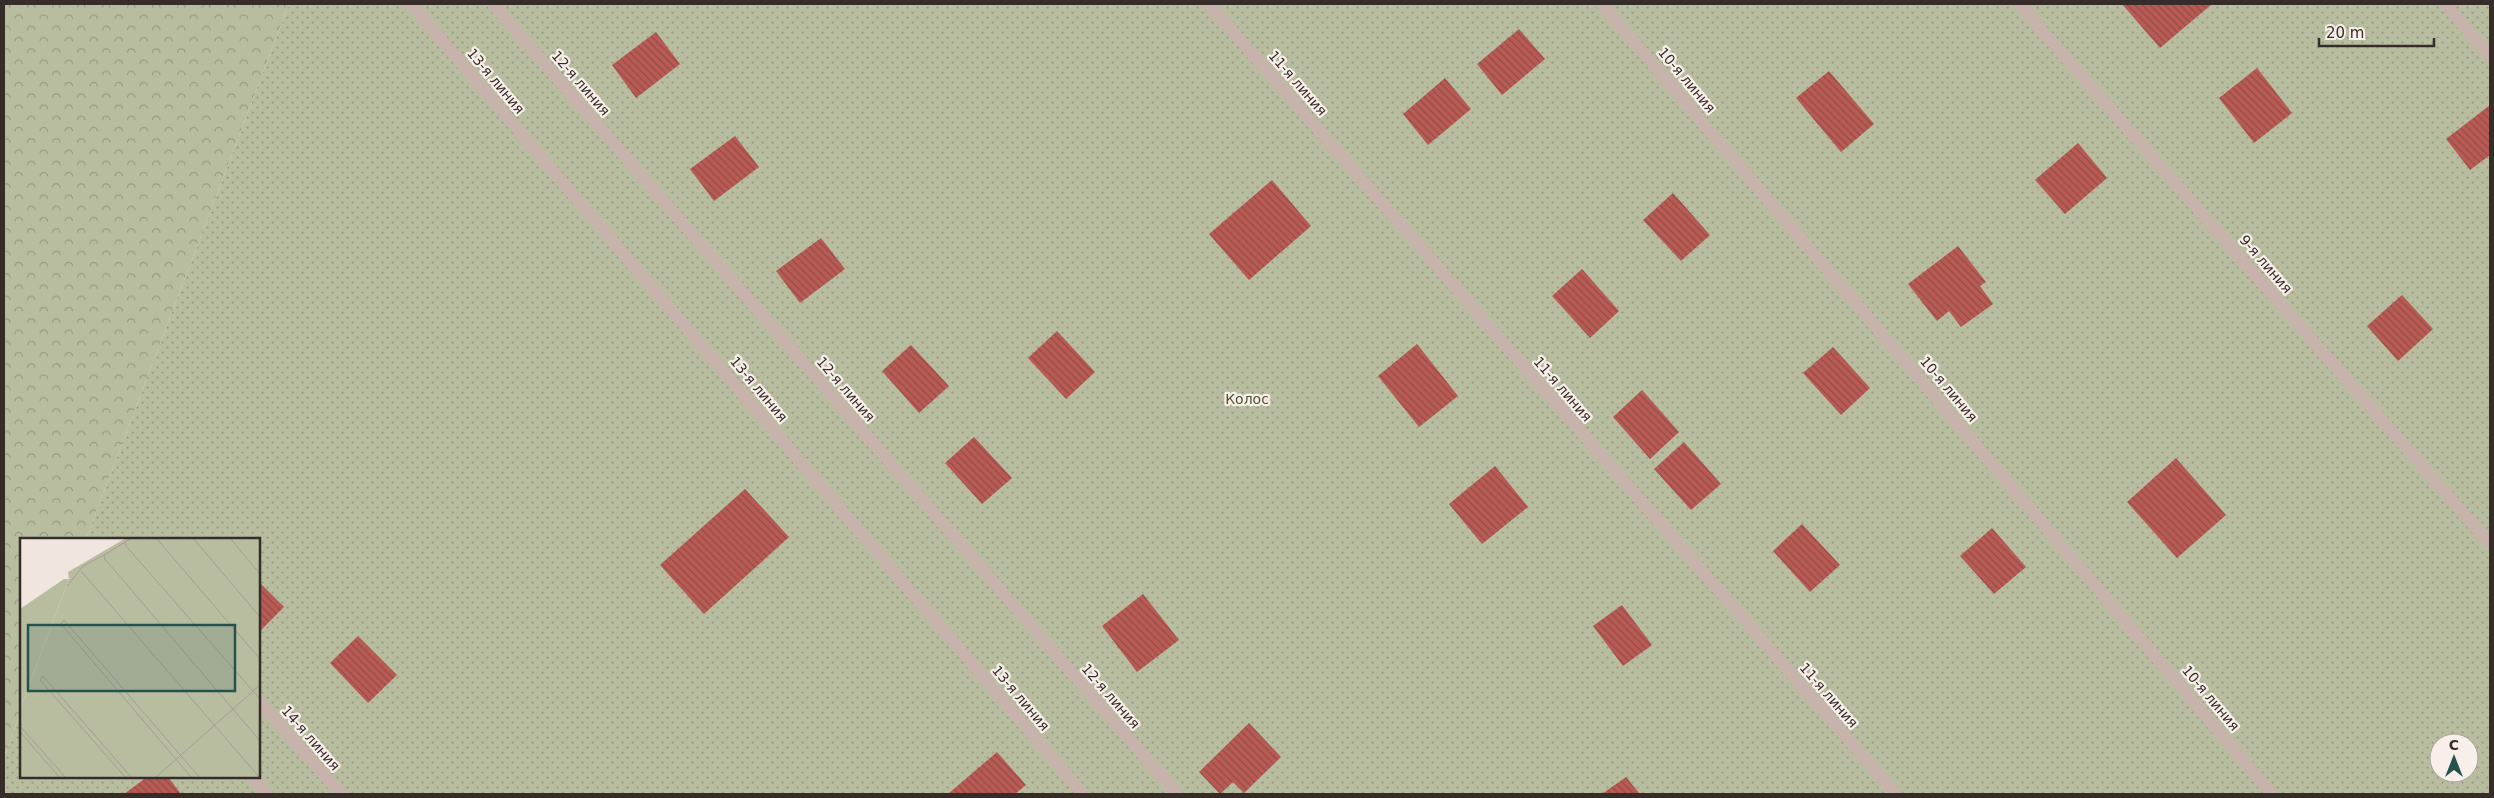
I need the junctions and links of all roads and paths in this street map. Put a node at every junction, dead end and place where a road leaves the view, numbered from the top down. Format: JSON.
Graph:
{"nodes":[{"id":1,"x":411,"y":4,"type":"edge"},
{"id":2,"x":493,"y":4,"type":"edge"},
{"id":3,"x":1209,"y":4,"type":"edge"},
{"id":4,"x":1602,"y":4,"type":"edge"},
{"id":5,"x":2019,"y":4,"type":"edge"},
{"id":6,"x":2445,"y":4,"type":"edge"},
{"id":7,"x":2490,"y":56,"type":"edge"},
{"id":8,"x":2490,"y":544,"type":"edge"},
{"id":9,"x":260,"y":701,"type":"edge"},
{"id":10,"x":253,"y":778,"type":"edge"},
{"id":11,"x":267,"y":794,"type":"edge"},
{"id":12,"x":341,"y":794,"type":"edge"},
{"id":13,"x":1083,"y":794,"type":"edge"},
{"id":14,"x":1177,"y":794,"type":"edge"},
{"id":15,"x":1896,"y":794,"type":"edge"},
{"id":16,"x":2272,"y":794,"type":"edge"}],
"edges":[{"from":1,"to":13,"type":"lane","name":"13-я линия"},
{"from":2,"to":14,"type":"lane","name":"12-я линия"},
{"from":3,"to":15,"type":"lane","name":"11-я линия"},
{"from":4,"to":16,"type":"lane","name":"10-я линия"},
{"from":5,"to":8,"type":"lane","name":"9-я линия"},
{"from":6,"to":7,"type":"lane"},
{"from":9,"to":12,"type":"lane","name":"14-я линия"},
{"from":10,"to":11,"type":"lane"}]}
